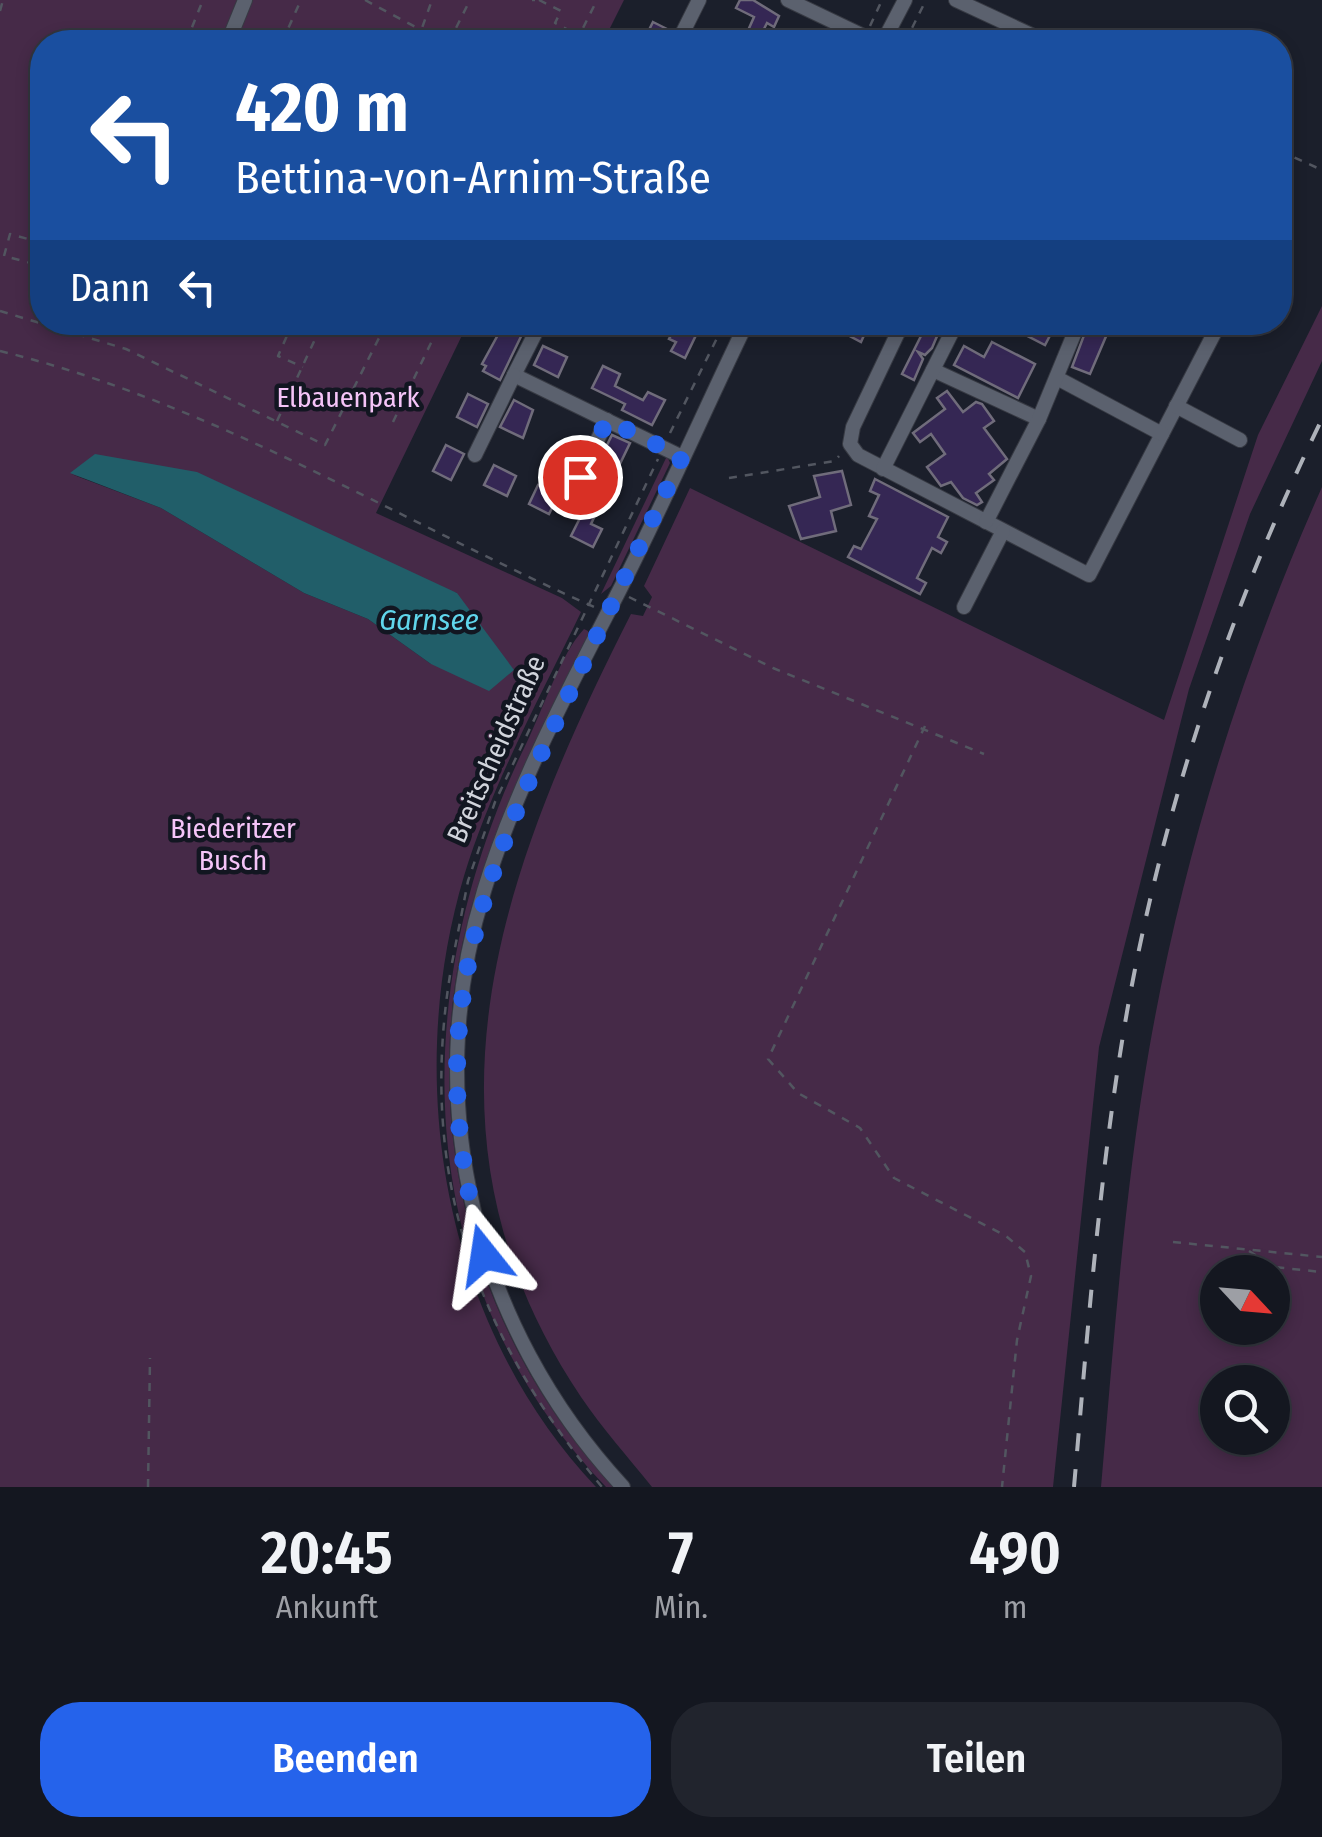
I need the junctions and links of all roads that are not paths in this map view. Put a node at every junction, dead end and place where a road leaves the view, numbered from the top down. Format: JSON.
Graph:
{"nodes":[{"id":1,"x":245,"y":0,"type":"edge"},
{"id":2,"x":699,"y":0,"type":"edge"},
{"id":3,"x":788,"y":0,"type":"edge"},
{"id":4,"x":904,"y":0,"type":"edge"},
{"id":5,"x":956,"y":0,"type":"edge"},
{"id":6,"x":233,"y":30,"type":"edge"},
{"id":7,"x":684,"y":30,"type":"edge"},
{"id":8,"x":851,"y":30,"type":"edge"},
{"id":9,"x":882,"y":30,"type":"edge"},
{"id":10,"x":1021,"y":30,"type":"edge"},
{"id":11,"x":534,"y":335,"type":"edge"},
{"id":12,"x":741,"y":335,"type":"edge"},
{"id":13,"x":897,"y":335,"type":"edge"},
{"id":14,"x":951,"y":335,"type":"edge"},
{"id":15,"x":1073,"y":335,"type":"edge"},
{"id":16,"x":1213,"y":335,"type":"edge"},
{"id":17,"x":932,"y":370,"type":"junction"},
{"id":18,"x":514,"y":375,"type":"junction"},
{"id":19,"x":1057,"y":378,"type":"junction"},
{"id":20,"x":1176,"y":406,"type":"junction"},
{"id":21,"x":1039,"y":419,"type":"junction"},
{"id":22,"x":607,"y":420,"type":"junction"},
{"id":23,"x":1162,"y":434,"type":"junction"},
{"id":24,"x":1240,"y":440,"type":"dead end"},
{"id":25,"x":475,"y":455,"type":"dead end"},
{"id":26,"x":682,"y":457,"type":"junction"},
{"id":27,"x":882,"y":468,"type":"junction"},
{"id":28,"x":566,"y":505,"type":"dead end"},
{"id":29,"x":986,"y":522,"type":"junction"},
{"id":30,"x":1003,"y":531,"type":"junction"},
{"id":31,"x":964,"y":606,"type":"dead end"},
{"id":32,"x":623,"y":1487,"type":"edge"}],
"edges":[{"from":1,"to":6,"type":"street"},
{"from":2,"to":7,"type":"street"},
{"from":3,"to":8,"type":"street"},
{"from":4,"to":9,"type":"street"},
{"from":5,"to":10,"type":"street"},
{"from":11,"to":18,"type":"street"},
{"from":12,"to":26,"type":"street","name":"Breitscheidstraße"},
{"from":13,"to":27,"type":"street"},
{"from":14,"to":17,"type":"street"},
{"from":15,"to":19,"type":"street"},
{"from":16,"to":20,"type":"street"},
{"from":17,"to":21,"type":"street"},
{"from":17,"to":27,"type":"street"},
{"from":18,"to":22,"type":"street"},
{"from":18,"to":25,"type":"street"},
{"from":19,"to":21,"type":"street"},
{"from":19,"to":23,"type":"street"},
{"from":20,"to":23,"type":"street"},
{"from":20,"to":24,"type":"street"},
{"from":21,"to":29,"type":"street"},
{"from":22,"to":26,"type":"street"},
{"from":22,"to":28,"type":"street"},
{"from":23,"to":30,"type":"street"},
{"from":26,"to":32,"type":"street","name":"Breitscheidstraße"},
{"from":27,"to":29,"type":"street"},
{"from":29,"to":30,"type":"street"},
{"from":30,"to":31,"type":"street"}]}
